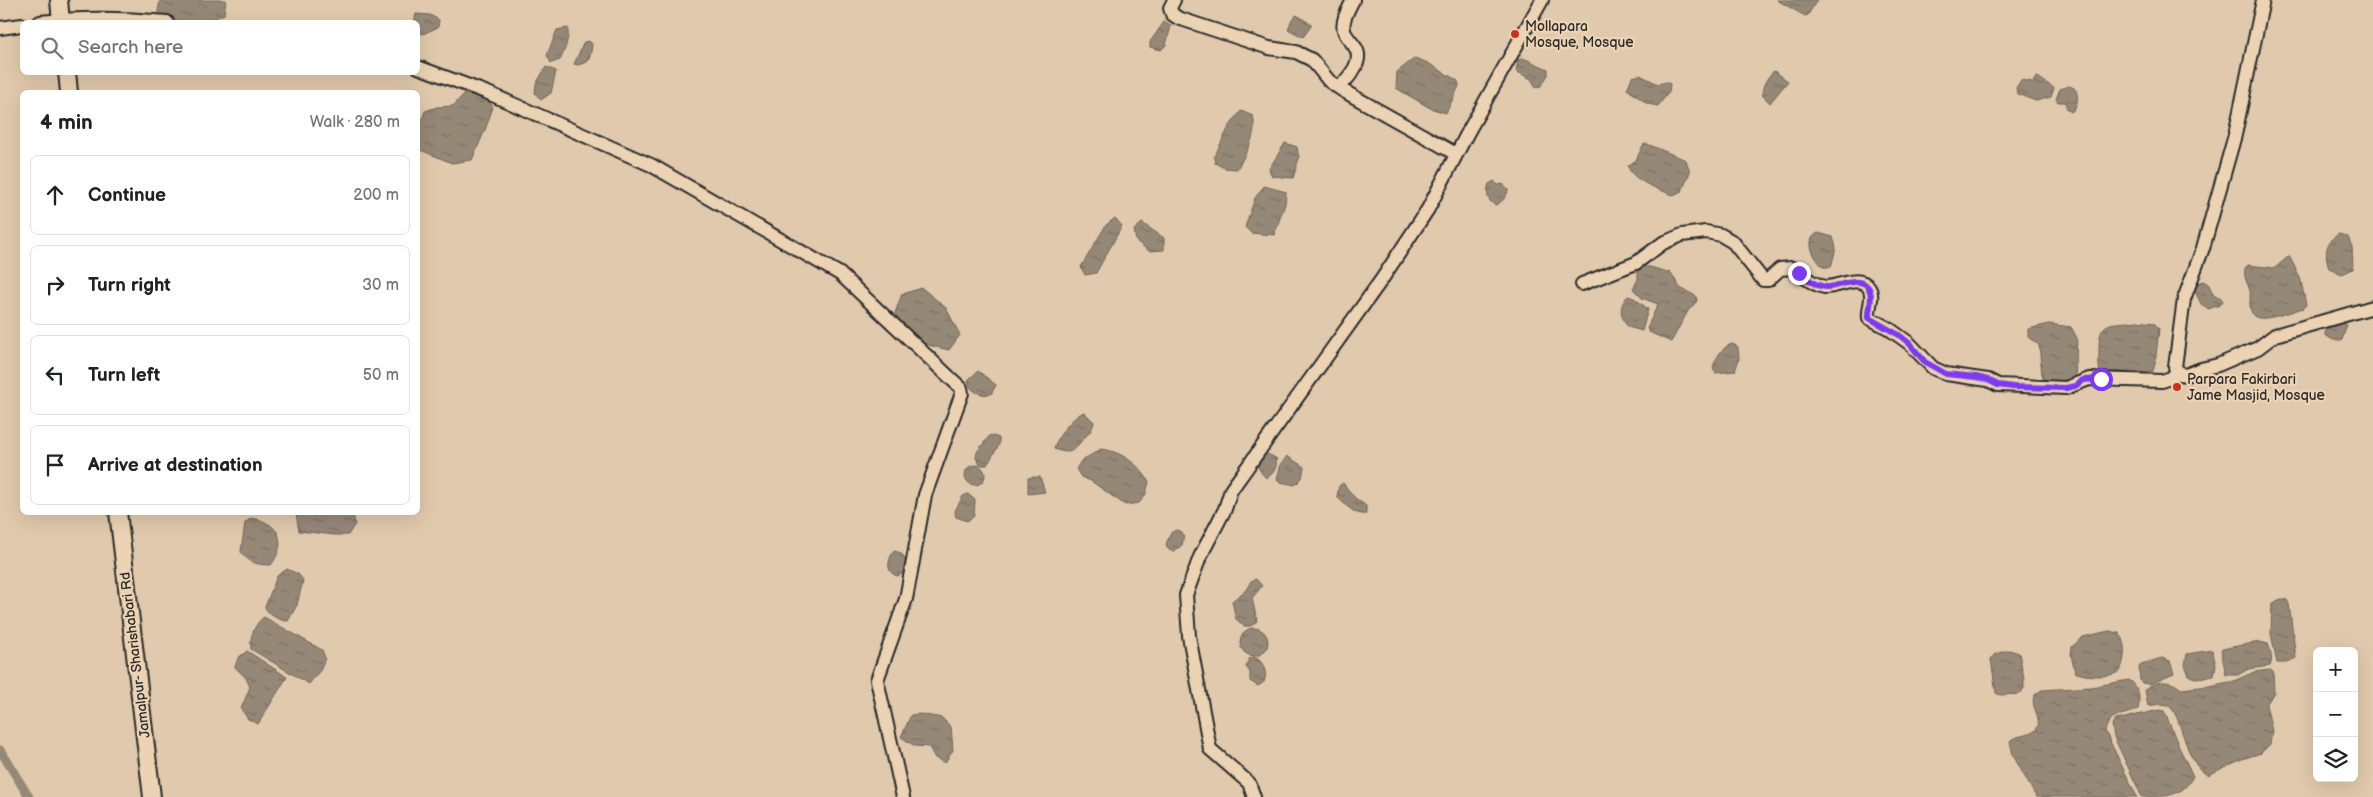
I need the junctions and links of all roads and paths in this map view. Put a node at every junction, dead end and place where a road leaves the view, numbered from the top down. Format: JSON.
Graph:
{"nodes":[{"id":1,"x":59,"y":0,"type":"edge"},
{"id":2,"x":1174,"y":0,"type":"edge"},
{"id":3,"x":1353,"y":0,"type":"edge"},
{"id":4,"x":1542,"y":0,"type":"edge"},
{"id":5,"x":2263,"y":0,"type":"edge"},
{"id":6,"x":61,"y":20,"type":"edge"},
{"id":7,"x":99,"y":20,"type":"edge"},
{"id":8,"x":147,"y":20,"type":"edge"},
{"id":9,"x":20,"y":25,"type":"edge"},
{"id":10,"x":0,"y":28,"type":"edge"},
{"id":11,"x":420,"y":68,"type":"edge"},
{"id":12,"x":67,"y":75,"type":"edge"},
{"id":13,"x":1339,"y":88,"type":"junction"},
{"id":14,"x":69,"y":90,"type":"edge"},
{"id":15,"x":1456,"y":154,"type":"junction"},
{"id":16,"x":1582,"y":284,"type":"dead end"},
{"id":17,"x":2373,"y":307,"type":"edge"},
{"id":18,"x":2178,"y":371,"type":"junction"},
{"id":19,"x":118,"y":515,"type":"edge"},
{"id":20,"x":152,"y":797,"type":"edge"},
{"id":21,"x":903,"y":797,"type":"edge"},
{"id":22,"x":1254,"y":797,"type":"edge"}],
"edges":[{"from":1,"to":6,"type":"main road"},
{"from":2,"to":13,"type":"street"},
{"from":3,"to":13,"type":"street"},
{"from":4,"to":15,"type":"street"},
{"from":5,"to":18,"type":"street"},
{"from":7,"to":8,"type":"street"},
{"from":9,"to":10,"type":"street"},
{"from":11,"to":21,"type":"street"},
{"from":12,"to":14,"type":"main road"},
{"from":13,"to":15,"type":"street"},
{"from":15,"to":22,"type":"street"},
{"from":16,"to":18,"type":"street"},
{"from":17,"to":18,"type":"street"},
{"from":19,"to":20,"type":"main road","name":"Jamalpur- Sharishabari Rd"}]}
